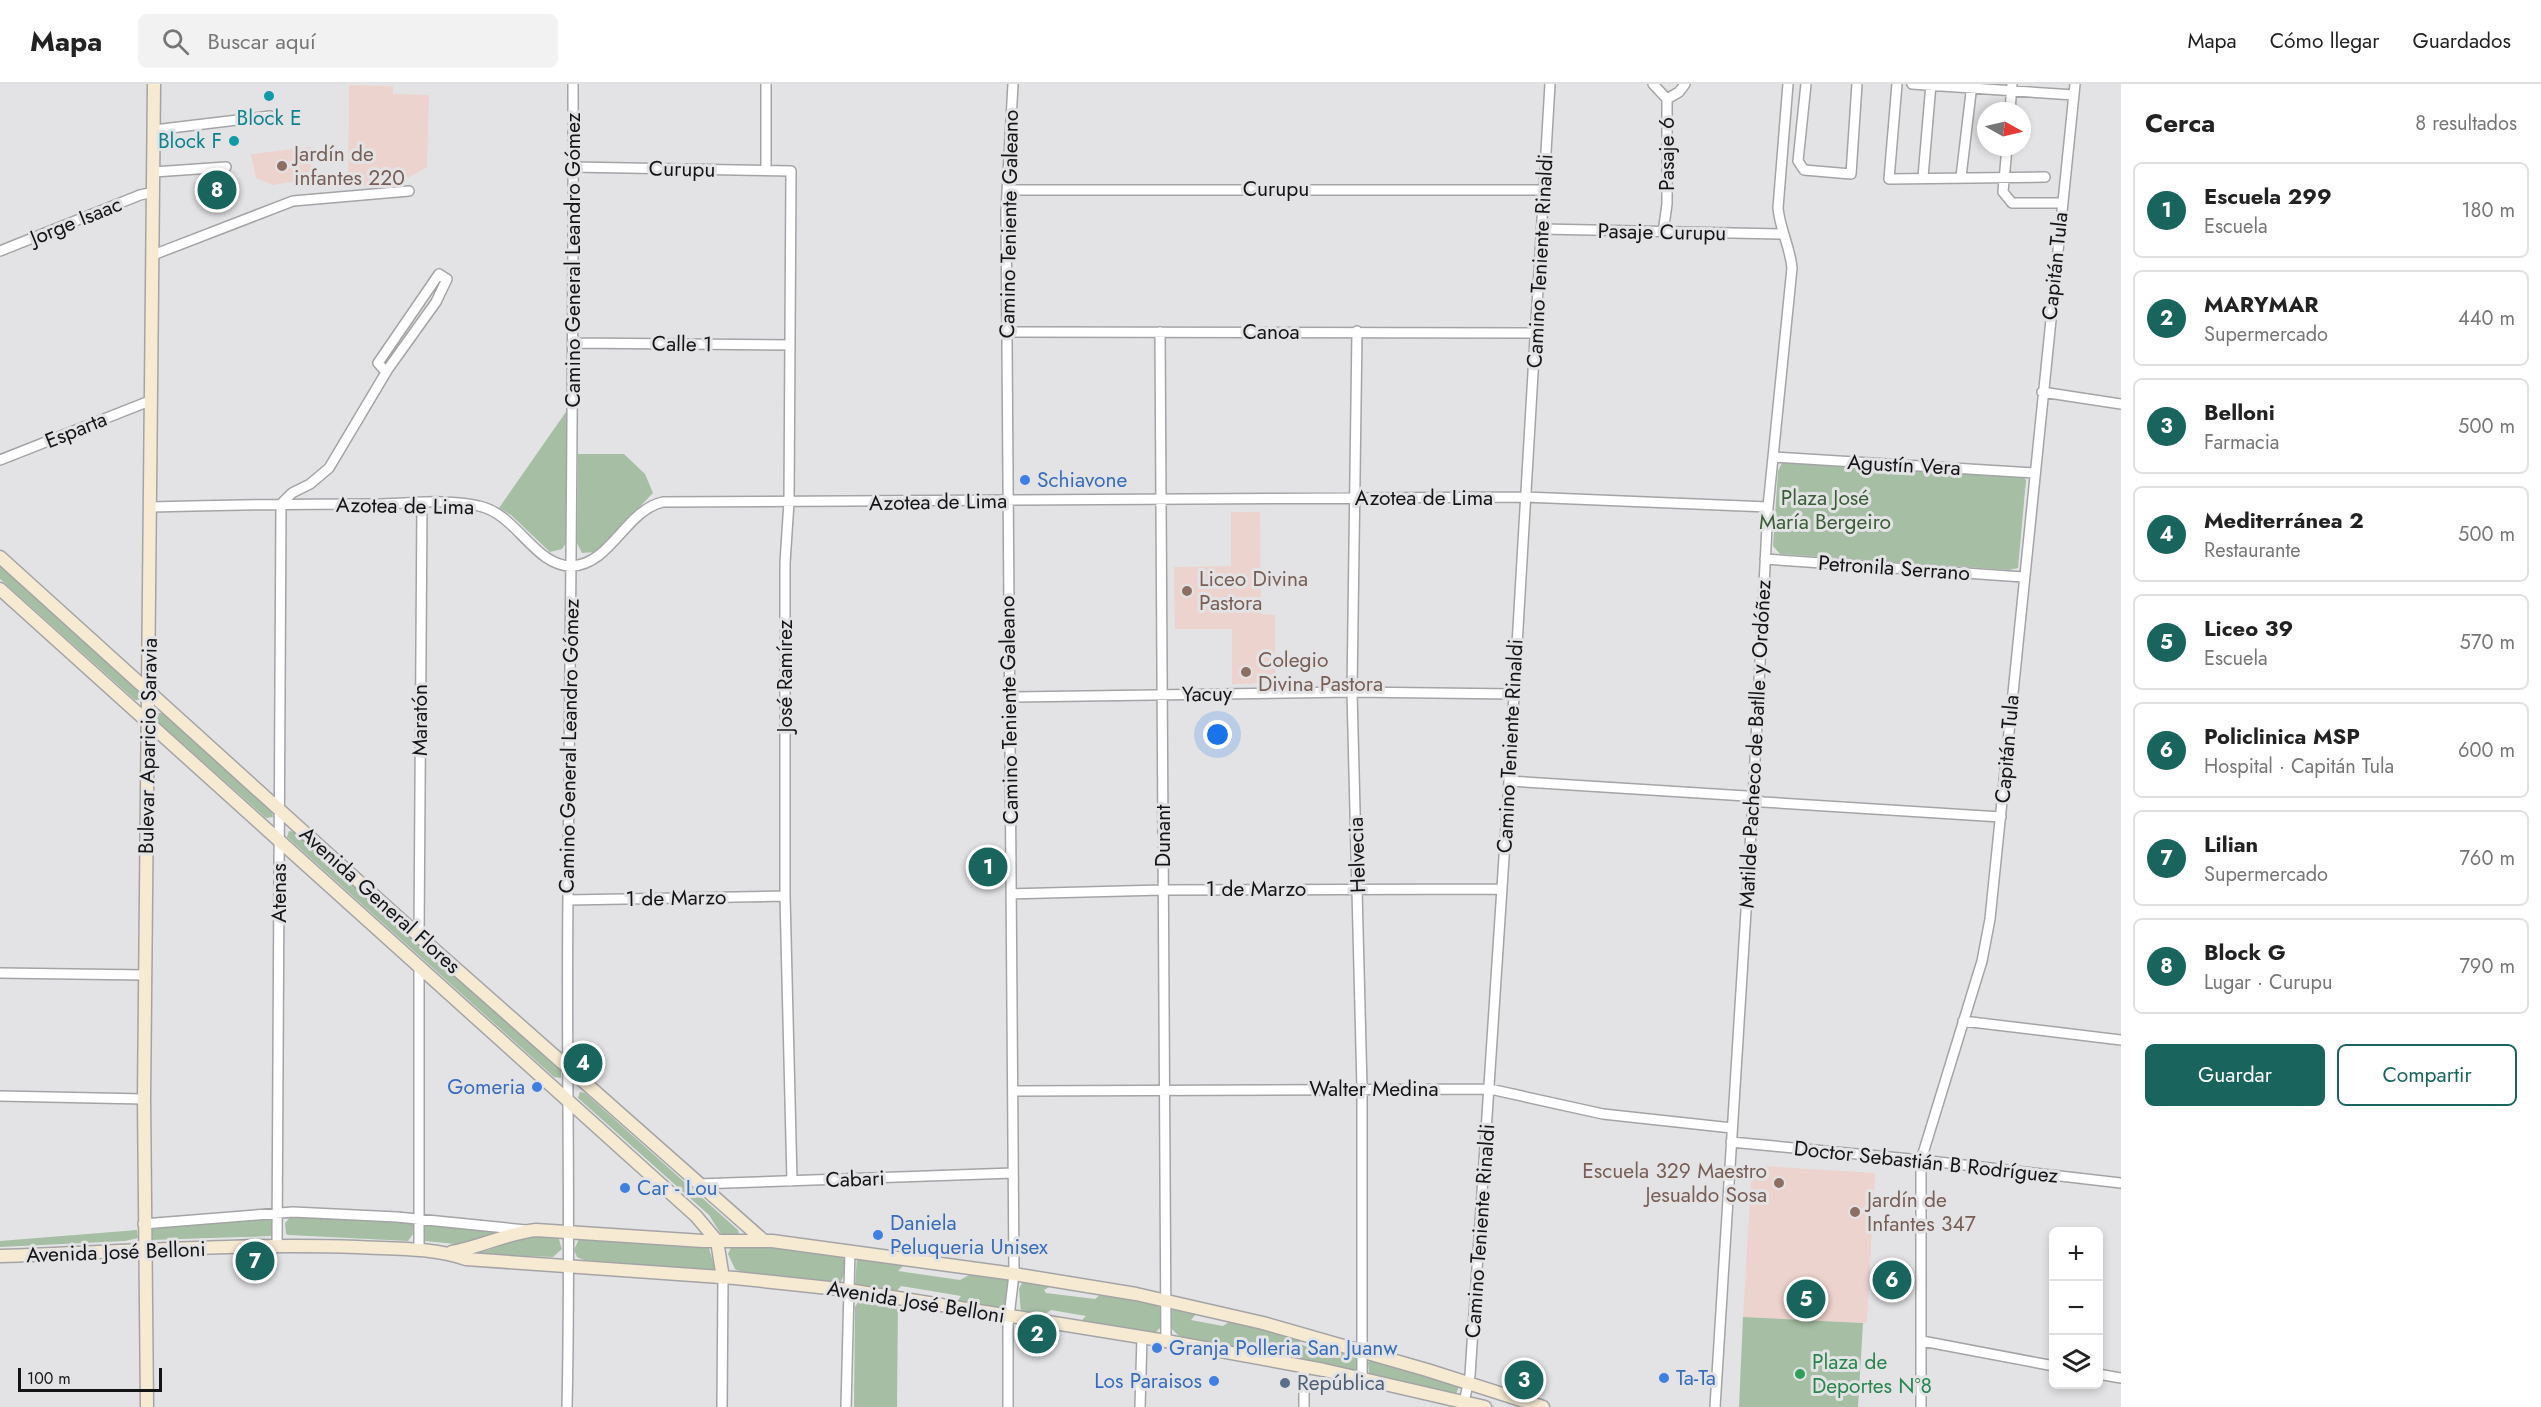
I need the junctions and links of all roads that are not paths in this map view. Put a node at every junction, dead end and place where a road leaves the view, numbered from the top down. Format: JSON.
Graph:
{"nodes":[{"id":1,"x":154,"y":84,"type":"edge"},
{"id":2,"x":573,"y":84,"type":"edge"},
{"id":3,"x":766,"y":84,"type":"edge"},
{"id":4,"x":1013,"y":84,"type":"edge"},
{"id":5,"x":1550,"y":84,"type":"edge"},
{"id":6,"x":1653,"y":84,"type":"edge"},
{"id":7,"x":1685,"y":84,"type":"edge"},
{"id":8,"x":1788,"y":84,"type":"edge"},
{"id":9,"x":1806,"y":84,"type":"edge"},
{"id":10,"x":1856,"y":84,"type":"edge"},
{"id":11,"x":1862,"y":84,"type":"edge"},
{"id":12,"x":1897,"y":84,"type":"edge"},
{"id":13,"x":1912,"y":84,"type":"edge"},
{"id":14,"x":1931,"y":84,"type":"edge"},
{"id":15,"x":2075,"y":84,"type":"edge"},
{"id":16,"x":1972,"y":86,"type":"edge"},
{"id":17,"x":2012,"y":87,"type":"edge"},
{"id":18,"x":2074,"y":95,"type":"junction"},
{"id":19,"x":1667,"y":99,"type":"junction"},
{"id":20,"x":2011,"y":102,"type":"edge"},
{"id":21,"x":270,"y":116,"type":"dead end"},
{"id":22,"x":154,"y":130,"type":"junction"},
{"id":23,"x":2006,"y":156,"type":"edge"},
{"id":24,"x":226,"y":167,"type":"dead end"},
{"id":25,"x":573,"y":167,"type":"junction"},
{"id":26,"x":766,"y":170,"type":"junction"},
{"id":27,"x":791,"y":171,"type":"joint"},
{"id":28,"x":154,"y":172,"type":"junction"},
{"id":29,"x":1923,"y":177,"type":"junction"},
{"id":30,"x":1961,"y":177,"type":"junction"},
{"id":31,"x":2045,"y":177,"type":"dead end"},
{"id":32,"x":2004,"y":178,"type":"junction"},
{"id":33,"x":1009,"y":190,"type":"junction"},
{"id":34,"x":1544,"y":190,"type":"junction"},
{"id":35,"x":409,"y":191,"type":"dead end"},
{"id":36,"x":154,"y":192,"type":"junction"},
{"id":37,"x":2062,"y":203,"type":"junction"},
{"id":38,"x":1542,"y":229,"type":"junction"},
{"id":39,"x":1663,"y":233,"type":"junction"},
{"id":40,"x":1783,"y":234,"type":"junction"},
{"id":41,"x":0,"y":251,"type":"edge"},
{"id":42,"x":153,"y":255,"type":"junction"},
{"id":43,"x":1357,"y":331,"type":"junction"},
{"id":44,"x":1007,"y":332,"type":"junction"},
{"id":45,"x":1160,"y":332,"type":"junction"},
{"id":46,"x":1535,"y":333,"type":"junction"},
{"id":47,"x":573,"y":343,"type":"junction"},
{"id":48,"x":790,"y":345,"type":"junction"},
{"id":49,"x":386,"y":372,"type":"junction"},
{"id":50,"x":2042,"y":392,"type":"junction"},
{"id":51,"x":152,"y":400,"type":"junction"},
{"id":52,"x":2121,"y":404,"type":"edge"},
{"id":53,"x":1774,"y":457,"type":"junction"},
{"id":54,"x":0,"y":460,"type":"edge"},
{"id":55,"x":2034,"y":473,"type":"junction"},
{"id":56,"x":1525,"y":497,"type":"junction"},
{"id":57,"x":1357,"y":498,"type":"junction"},
{"id":58,"x":1162,"y":500,"type":"junction"},
{"id":59,"x":1007,"y":501,"type":"junction"},
{"id":60,"x":789,"y":502,"type":"junction"},
{"id":61,"x":422,"y":503,"type":"junction"},
{"id":62,"x":281,"y":504,"type":"junction"},
{"id":63,"x":151,"y":507,"type":"junction"},
{"id":64,"x":1768,"y":507,"type":"junction"},
{"id":65,"x":0,"y":557,"type":"edge"},
{"id":66,"x":1765,"y":559,"type":"junction"},
{"id":67,"x":571,"y":566,"type":"junction"},
{"id":68,"x":2023,"y":577,"type":"junction"},
{"id":69,"x":0,"y":589,"type":"edge"},
{"id":70,"x":1352,"y":692,"type":"junction"},
{"id":71,"x":149,"y":693,"type":"junction"},
{"id":72,"x":1162,"y":694,"type":"junction"},
{"id":73,"x":1514,"y":694,"type":"junction"},
{"id":74,"x":1009,"y":697,"type":"junction"},
{"id":75,"x":148,"y":721,"type":"junction"},
{"id":76,"x":1509,"y":781,"type":"junction"},
{"id":77,"x":1753,"y":799,"type":"junction"},
{"id":78,"x":279,"y":808,"type":"junction"},
{"id":79,"x":2001,"y":817,"type":"junction"},
{"id":80,"x":279,"y":840,"type":"junction"},
{"id":81,"x":1358,"y":888,"type":"junction"},
{"id":82,"x":1502,"y":889,"type":"junction"},
{"id":83,"x":1163,"y":890,"type":"junction"},
{"id":84,"x":1011,"y":894,"type":"junction"},
{"id":85,"x":785,"y":896,"type":"junction"},
{"id":86,"x":567,"y":900,"type":"junction"},
{"id":87,"x":419,"y":936,"type":"junction"},
{"id":88,"x":419,"y":968,"type":"junction"},
{"id":89,"x":0,"y":973,"type":"edge"},
{"id":90,"x":145,"y":975,"type":"junction"},
{"id":91,"x":1963,"y":1021,"type":"junction"},
{"id":92,"x":2121,"y":1040,"type":"edge"},
{"id":93,"x":569,"y":1067,"type":"junction"},
{"id":94,"x":1362,"y":1088,"type":"junction"},
{"id":95,"x":1165,"y":1089,"type":"junction"},
{"id":96,"x":1490,"y":1089,"type":"junction"},
{"id":97,"x":1013,"y":1091,"type":"junction"},
{"id":98,"x":0,"y":1096,"type":"edge"},
{"id":99,"x":144,"y":1099,"type":"junction"},
{"id":100,"x":569,"y":1101,"type":"junction"},
{"id":101,"x":1732,"y":1128,"type":"junction"},
{"id":102,"x":1731,"y":1142,"type":"junction"},
{"id":103,"x":1921,"y":1160,"type":"junction"},
{"id":104,"x":1013,"y":1173,"type":"junction"},
{"id":105,"x":792,"y":1181,"type":"junction"},
{"id":106,"x":2121,"y":1183,"type":"edge"},
{"id":107,"x":697,"y":1184,"type":"junction"},
{"id":108,"x":277,"y":1212,"type":"junction"},
{"id":109,"x":420,"y":1220,"type":"junction"},
{"id":110,"x":143,"y":1224,"type":"junction"},
{"id":111,"x":532,"y":1231,"type":"junction"},
{"id":112,"x":571,"y":1234,"type":"junction"},
{"id":113,"x":763,"y":1240,"type":"junction"},
{"id":114,"x":717,"y":1241,"type":"junction"},
{"id":115,"x":277,"y":1247,"type":"junction"},
{"id":116,"x":419,"y":1250,"type":"junction"},
{"id":117,"x":144,"y":1251,"type":"junction"},
{"id":118,"x":850,"y":1251,"type":"junction"},
{"id":119,"x":448,"y":1253,"type":"junction"},
{"id":120,"x":0,"y":1256,"type":"edge"},
{"id":121,"x":570,"y":1267,"type":"junction"},
{"id":122,"x":1014,"y":1274,"type":"junction"},
{"id":123,"x":723,"y":1278,"type":"junction"},
{"id":124,"x":848,"y":1290,"type":"junction"},
{"id":125,"x":1166,"y":1300,"type":"junction"},
{"id":126,"x":1010,"y":1316,"type":"junction"},
{"id":127,"x":1142,"y":1337,"type":"junction"},
{"id":128,"x":1166,"y":1341,"type":"junction"},
{"id":129,"x":1922,"y":1341,"type":"junction"},
{"id":130,"x":1362,"y":1351,"type":"junction"},
{"id":131,"x":2049,"y":1365,"type":"edge"},
{"id":132,"x":1304,"y":1367,"type":"junction"},
{"id":133,"x":2103,"y":1375,"type":"edge"},
{"id":134,"x":1362,"y":1378,"type":"junction"},
{"id":135,"x":2121,"y":1378,"type":"edge"},
{"id":136,"x":1469,"y":1383,"type":"junction"},
{"id":137,"x":1463,"y":1404,"type":"edge"},
{"id":138,"x":147,"y":1407,"type":"edge"},
{"id":139,"x":567,"y":1407,"type":"edge"},
{"id":140,"x":722,"y":1407,"type":"edge"},
{"id":141,"x":846,"y":1407,"type":"edge"},
{"id":142,"x":1008,"y":1407,"type":"edge"},
{"id":143,"x":1140,"y":1407,"type":"edge"},
{"id":144,"x":1304,"y":1407,"type":"edge"},
{"id":145,"x":1485,"y":1407,"type":"edge"},
{"id":146,"x":1543,"y":1407,"type":"edge"},
{"id":147,"x":1715,"y":1407,"type":"edge"},
{"id":148,"x":1921,"y":1407,"type":"edge"}],
"edges":[{"from":1,"to":22,"type":"main road","name":"Bulevar Aparicio Saravia"},
{"from":2,"to":25,"type":"street","name":"Camino General Leandro Gómez"},
{"from":3,"to":26,"type":"street"},
{"from":4,"to":33,"type":"street","name":"Camino Teniente Galeano"},
{"from":5,"to":34,"type":"street","name":"Camino Teniente Rinaldi"},
{"from":6,"to":19,"type":"street"},
{"from":7,"to":19,"type":"street","name":"Pasaje 6"},
{"from":8,"to":40,"type":"street","name":"Matilde Pacheco de Batlle y Ordóñez"},
{"from":9,"to":10,"type":"street"},
{"from":10,"to":11,"type":"street"},
{"from":12,"to":29,"type":"street"},
{"from":13,"to":14,"type":"street"},
{"from":14,"to":16,"type":"street"},
{"from":14,"to":29,"type":"street"},
{"from":15,"to":18,"type":"street","name":"Capitán Tula"},
{"from":16,"to":17,"type":"street"},
{"from":16,"to":30,"type":"street"},
{"from":17,"to":18,"type":"street"},
{"from":17,"to":20,"type":"street"},
{"from":18,"to":37,"type":"street","name":"Capitán Tula"},
{"from":19,"to":39,"type":"street","name":"Pasaje 6"},
{"from":21,"to":22,"type":"street"},
{"from":22,"to":28,"type":"main road","name":"Bulevar Aparicio Saravia"},
{"from":23,"to":32,"type":"street"},
{"from":24,"to":28,"type":"street"},
{"from":25,"to":26,"type":"street","name":"Curupu"},
{"from":25,"to":47,"type":"street","name":"Camino General Leandro Gómez"},
{"from":26,"to":27,"type":"street","name":"Curupu"},
{"from":27,"to":48,"type":"street","name":"José Ramírez"},
{"from":28,"to":36,"type":"main road","name":"Bulevar Aparicio Saravia"},
{"from":29,"to":30,"type":"street"},
{"from":30,"to":32,"type":"street"},
{"from":31,"to":32,"type":"street"},
{"from":32,"to":37,"type":"street"},
{"from":33,"to":34,"type":"street","name":"Curupu"},
{"from":33,"to":44,"type":"street","name":"Camino Teniente Galeano"},
{"from":34,"to":38,"type":"street","name":"Camino Teniente Rinaldi"},
{"from":35,"to":42,"type":"street"},
{"from":36,"to":41,"type":"street","name":"Jorge Isaac"},
{"from":36,"to":42,"type":"main road","name":"Bulevar Aparicio Saravia"},
{"from":37,"to":50,"type":"street","name":"Capitán Tula"},
{"from":38,"to":39,"type":"street","name":"Pasaje Curupu"},
{"from":38,"to":46,"type":"street","name":"Camino Teniente Rinaldi"},
{"from":39,"to":40,"type":"street","name":"Pasaje Curupu"},
{"from":40,"to":53,"type":"street","name":"Matilde Pacheco de Batlle y Ordóñez"},
{"from":42,"to":51,"type":"main road","name":"Bulevar Aparicio Saravia"},
{"from":43,"to":45,"type":"street","name":"Canoa"},
{"from":43,"to":46,"type":"street","name":"Canoa"},
{"from":43,"to":57,"type":"street","name":"Helvecia"},
{"from":44,"to":45,"type":"street","name":"Canoa"},
{"from":44,"to":59,"type":"street","name":"Camino Teniente Galeano"},
{"from":45,"to":58,"type":"street","name":"Dunant"},
{"from":46,"to":56,"type":"street","name":"Camino Teniente Rinaldi"},
{"from":47,"to":48,"type":"street","name":"Calle 1"},
{"from":47,"to":67,"type":"street","name":"Camino General Leandro Gómez"},
{"from":48,"to":60,"type":"street","name":"José Ramírez"},
{"from":49,"to":49,"type":"street"},
{"from":49,"to":62,"type":"street"},
{"from":50,"to":52,"type":"street"},
{"from":50,"to":55,"type":"street","name":"Capitán Tula"},
{"from":51,"to":54,"type":"street","name":"Esparta"},
{"from":51,"to":63,"type":"main road","name":"Bulevar Aparicio Saravia"},
{"from":53,"to":55,"type":"street","name":"Agustín Vera"},
{"from":53,"to":64,"type":"street","name":"Matilde Pacheco de Batlle y Ordóñez"},
{"from":55,"to":68,"type":"street","name":"Capitán Tula"},
{"from":56,"to":57,"type":"street","name":"Azotea de Lima"},
{"from":56,"to":64,"type":"street","name":"Azotea de Lima"},
{"from":56,"to":73,"type":"street","name":"Camino Teniente Rinaldi"},
{"from":57,"to":58,"type":"street","name":"Azotea de Lima"},
{"from":57,"to":70,"type":"street","name":"Helvecia"},
{"from":58,"to":59,"type":"street","name":"Azotea de Lima"},
{"from":58,"to":72,"type":"street","name":"Dunant"},
{"from":59,"to":60,"type":"street","name":"Azotea de Lima"},
{"from":59,"to":74,"type":"street","name":"Camino Teniente Galeano"},
{"from":60,"to":67,"type":"street","name":"Azotea de Lima"},
{"from":60,"to":85,"type":"street","name":"José Ramírez"},
{"from":61,"to":62,"type":"street","name":"Azotea de Lima"},
{"from":61,"to":67,"type":"street","name":"Azotea de Lima"},
{"from":61,"to":87,"type":"street","name":"Maratón"},
{"from":62,"to":63,"type":"street","name":"Azotea de Lima"},
{"from":62,"to":78,"type":"street","name":"Atenas"},
{"from":63,"to":71,"type":"main road","name":"Bulevar Aparicio Saravia"},
{"from":64,"to":66,"type":"street","name":"Matilde Pacheco de Batlle y Ordóñez"},
{"from":65,"to":71,"type":"main road","name":"Avenida General Flores"},
{"from":66,"to":68,"type":"street","name":"Petronila Serrano"},
{"from":66,"to":77,"type":"street","name":"Matilde Pacheco de Batlle y Ordóñez"},
{"from":67,"to":86,"type":"street","name":"Camino General Leandro Gómez"},
{"from":68,"to":79,"type":"street","name":"Capitán Tula"},
{"from":69,"to":75,"type":"main road","name":"Avenida General Flores"},
{"from":70,"to":72,"type":"street","name":"Yacuy"},
{"from":70,"to":73,"type":"street","name":"Yacuy"},
{"from":70,"to":81,"type":"street","name":"Helvecia"},
{"from":71,"to":75,"type":"main road","name":"Bulevar Aparicio Saravia"},
{"from":71,"to":78,"type":"main road","name":"Avenida General Flores"},
{"from":72,"to":74,"type":"street","name":"Yacuy"},
{"from":72,"to":83,"type":"street","name":"Dunant"},
{"from":73,"to":76,"type":"street","name":"Camino Teniente Rinaldi"},
{"from":74,"to":84,"type":"street","name":"Camino Teniente Galeano"},
{"from":75,"to":80,"type":"main road","name":"Avenida General Flores"},
{"from":75,"to":90,"type":"main road","name":"Bulevar Aparicio Saravia"},
{"from":76,"to":77,"type":"street"},
{"from":76,"to":82,"type":"street","name":"Camino Teniente Rinaldi"},
{"from":77,"to":79,"type":"street"},
{"from":77,"to":101,"type":"street","name":"Matilde Pacheco de Batlle y Ordóñez"},
{"from":78,"to":80,"type":"street","name":"Atenas"},
{"from":78,"to":87,"type":"main road","name":"Avenida General Flores"},
{"from":79,"to":91,"type":"street","name":"Capitán Tula"},
{"from":80,"to":88,"type":"main road","name":"Avenida General Flores"},
{"from":80,"to":108,"type":"street","name":"Atenas"},
{"from":81,"to":82,"type":"street","name":"1 de Marzo"},
{"from":81,"to":83,"type":"street","name":"1 de Marzo"},
{"from":81,"to":94,"type":"street","name":"Helvecia"},
{"from":82,"to":96,"type":"street","name":"Camino Teniente Rinaldi"},
{"from":83,"to":84,"type":"street","name":"1 de Marzo"},
{"from":83,"to":95,"type":"street","name":"Dunant"},
{"from":84,"to":97,"type":"street","name":"Camino Teniente Galeano"},
{"from":85,"to":86,"type":"street","name":"1 de Marzo"},
{"from":85,"to":105,"type":"street","name":"José Ramírez"},
{"from":86,"to":93,"type":"street","name":"Camino General Leandro Gómez"},
{"from":87,"to":93,"type":"main road","name":"Avenida General Flores"},
{"from":88,"to":100,"type":"main road","name":"Avenida General Flores"},
{"from":88,"to":109,"type":"street"},
{"from":89,"to":90,"type":"street"},
{"from":90,"to":99,"type":"main road","name":"Bulevar Aparicio Saravia"},
{"from":91,"to":92,"type":"street"},
{"from":91,"to":103,"type":"street","name":"Capitán Tula"},
{"from":93,"to":100,"type":"street","name":"Camino General Leandro Gómez"},
{"from":93,"to":107,"type":"main road","name":"Avenida General Flores"},
{"from":94,"to":95,"type":"street","name":"Walter Medina"},
{"from":94,"to":96,"type":"street","name":"Walter Medina"},
{"from":94,"to":130,"type":"street","name":"Helvecia"},
{"from":95,"to":97,"type":"street","name":"Walter Medina"},
{"from":95,"to":125,"type":"street","name":"Dunant"},
{"from":96,"to":101,"type":"street","name":"Walter Medina"},
{"from":96,"to":136,"type":"street","name":"Camino Teniente Rinaldi"},
{"from":97,"to":104,"type":"street","name":"Camino Teniente Galeano"},
{"from":98,"to":99,"type":"street"},
{"from":99,"to":110,"type":"main road","name":"Bulevar Aparicio Saravia"},
{"from":100,"to":112,"type":"street","name":"Camino General Leandro Gómez"},
{"from":100,"to":114,"type":"main road","name":"Avenida General Flores"},
{"from":101,"to":102,"type":"street","name":"Matilde Pacheco de Batlle y Ordóñez"},
{"from":102,"to":103,"type":"street","name":"Doctor Sebastián B Rodríguez"},
{"from":102,"to":147,"type":"street","name":"Matilde Pacheco de Batlle y Ordóñez"},
{"from":103,"to":106,"type":"street","name":"Doctor Sebastián B Rodríguez"},
{"from":103,"to":129,"type":"street","name":"Capitán Tula"},
{"from":104,"to":105,"type":"street","name":"Cabari"},
{"from":104,"to":122,"type":"street","name":"Camino Teniente Galeano"},
{"from":105,"to":107,"type":"street","name":"Cabari"},
{"from":107,"to":113,"type":"main road","name":"Avenida General Flores"},
{"from":108,"to":109,"type":"street","name":"Avenida José Belloni"},
{"from":108,"to":110,"type":"street","name":"Avenida José Belloni"},
{"from":108,"to":115,"type":"street","name":"Atenas"},
{"from":109,"to":111,"type":"street","name":"Avenida José Belloni"},
{"from":109,"to":116,"type":"street"},
{"from":110,"to":117,"type":"main road","name":"Bulevar Aparicio Saravia"},
{"from":111,"to":112,"type":"main road","name":"Avenida José Belloni"},
{"from":111,"to":119,"type":"main road","name":"Avenida José Belloni"},
{"from":112,"to":114,"type":"main road","name":"Avenida José Belloni"},
{"from":112,"to":121,"type":"street","name":"Camino General Leandro Gómez"},
{"from":113,"to":114,"type":"main road","name":"Avenida José Belloni"},
{"from":113,"to":118,"type":"main road","name":"Avenida José Belloni"},
{"from":114,"to":123,"type":"main road"},
{"from":115,"to":116,"type":"main road","name":"Avenida José Belloni"},
{"from":115,"to":117,"type":"main road","name":"Avenida José Belloni"},
{"from":116,"to":119,"type":"main road","name":"Avenida José Belloni"},
{"from":117,"to":120,"type":"main road","name":"Avenida José Belloni"},
{"from":117,"to":138,"type":"main road","name":"Bulevar Aparicio Saravia"},
{"from":118,"to":122,"type":"main road","name":"Avenida José Belloni"},
{"from":118,"to":124,"type":"street"},
{"from":119,"to":121,"type":"main road","name":"Avenida José Belloni"},
{"from":121,"to":123,"type":"main road","name":"Avenida José Belloni"},
{"from":121,"to":139,"type":"street","name":"Camino General Leandro Gómez"},
{"from":122,"to":125,"type":"main road","name":"Avenida José Belloni"},
{"from":122,"to":126,"type":"street","name":"Camino Teniente Galeano"},
{"from":123,"to":124,"type":"main road","name":"Avenida José Belloni"},
{"from":123,"to":140,"type":"street"},
{"from":124,"to":126,"type":"main road","name":"Avenida José Belloni"},
{"from":124,"to":141,"type":"street"},
{"from":125,"to":128,"type":"street","name":"Dunant"},
{"from":125,"to":130,"type":"main road","name":"Avenida José Belloni"},
{"from":126,"to":127,"type":"main road","name":"Avenida José Belloni"},
{"from":126,"to":142,"type":"street","name":"Camino Teniente Galeano"},
{"from":127,"to":128,"type":"main road","name":"Avenida José Belloni"},
{"from":127,"to":143,"type":"street"},
{"from":128,"to":132,"type":"main road","name":"Avenida José Belloni"},
{"from":129,"to":131,"type":"street"},
{"from":129,"to":148,"type":"street","name":"Capitán Tula"},
{"from":130,"to":134,"type":"street","name":"Helvecia"},
{"from":130,"to":136,"type":"main road","name":"Avenida José Belloni"},
{"from":132,"to":134,"type":"main road","name":"Avenida José Belloni"},
{"from":132,"to":144,"type":"street"},
{"from":133,"to":135,"type":"street"},
{"from":134,"to":137,"type":"main road","name":"Avenida José Belloni"},
{"from":136,"to":137,"type":"street","name":"Camino Teniente Rinaldi"},
{"from":136,"to":146,"type":"main road","name":"Avenida José Belloni"},
{"from":137,"to":145,"type":"main road","name":"Avenida José Belloni"}]}
